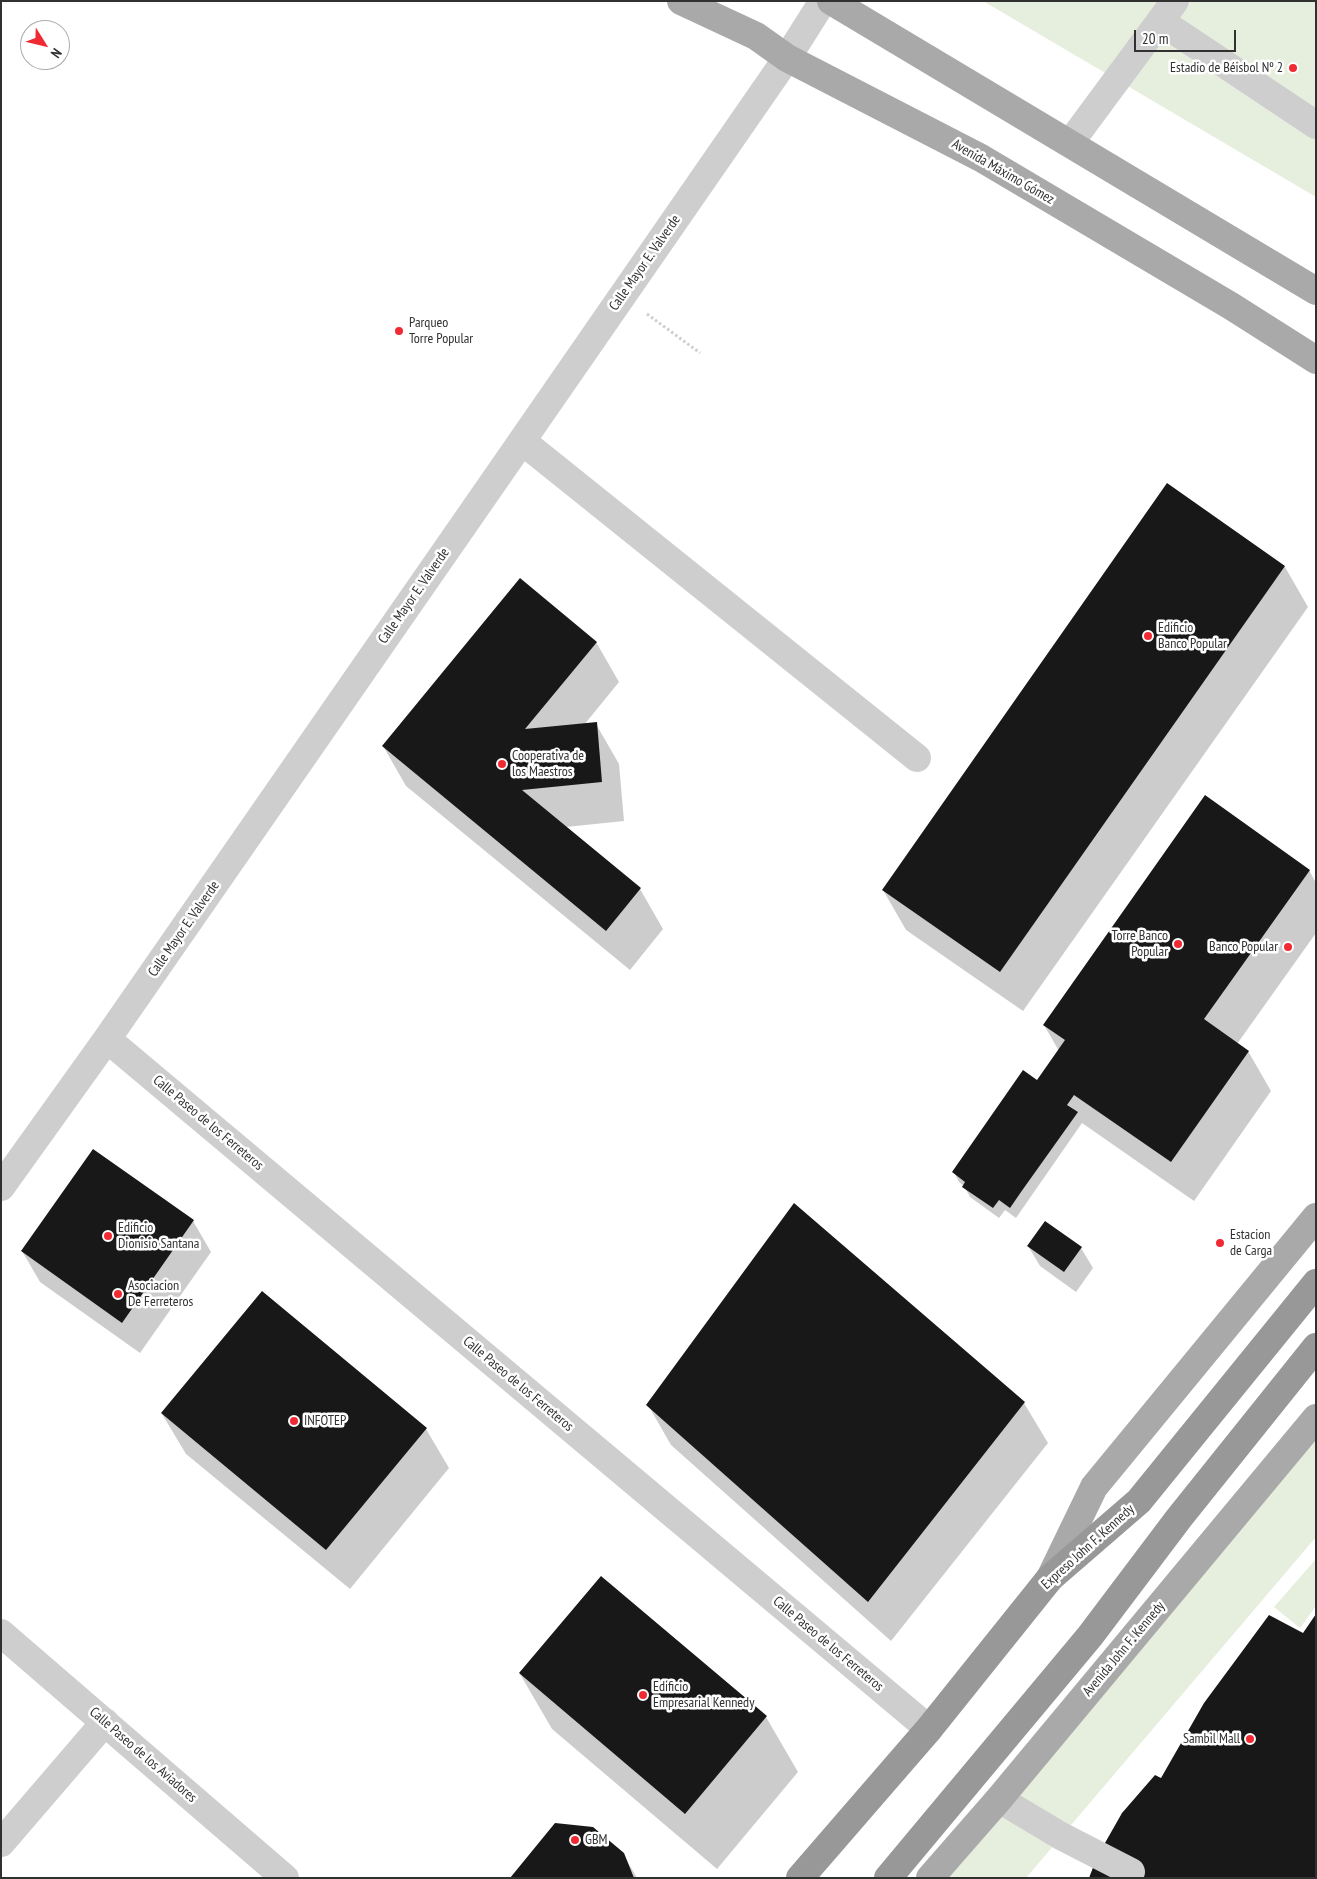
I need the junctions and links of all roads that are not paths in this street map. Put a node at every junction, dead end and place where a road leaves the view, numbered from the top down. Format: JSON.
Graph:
{"nodes":[{"id":1,"x":681,"y":1,"type":"edge"},
{"id":2,"x":822,"y":1,"type":"edge"},
{"id":3,"x":831,"y":1,"type":"edge"},
{"id":4,"x":1167,"y":11,"type":"edge"},
{"id":5,"x":787,"y":58,"type":"junction"},
{"id":6,"x":1316,"y":125,"type":"edge"},
{"id":7,"x":1070,"y":143,"type":"junction"},
{"id":8,"x":1316,"y":291,"type":"edge"},
{"id":9,"x":1316,"y":360,"type":"edge"},
{"id":10,"x":522,"y":441,"type":"junction"},
{"id":11,"x":917,"y":758,"type":"dead end"},
{"id":12,"x":107,"y":1039,"type":"junction"},
{"id":13,"x":1,"y":1187,"type":"edge"},
{"id":14,"x":1316,"y":1217,"type":"edge"},
{"id":15,"x":1316,"y":1283,"type":"edge"},
{"id":16,"x":1316,"y":1347,"type":"edge"},
{"id":17,"x":1316,"y":1418,"type":"edge"},
{"id":18,"x":1050,"y":1578,"type":"junction"},
{"id":19,"x":1,"y":1633,"type":"edge"},
{"id":20,"x":105,"y":1722,"type":"junction"},
{"id":21,"x":929,"y":1728,"type":"junction"},
{"id":22,"x":999,"y":1800,"type":"junction"},
{"id":23,"x":1,"y":1844,"type":"edge"},
{"id":24,"x":1131,"y":1872,"type":"dead end"},
{"id":25,"x":286,"y":1878,"type":"edge"},
{"id":26,"x":800,"y":1878,"type":"edge"},
{"id":27,"x":888,"y":1878,"type":"edge"},
{"id":28,"x":930,"y":1878,"type":"edge"}],
"edges":[{"from":1,"to":5,"type":"main road","name":"Avenida Máximo Gómez"},
{"from":2,"to":5,"type":"street","name":"Calle Mayor E. Valverde"},
{"from":3,"to":7,"type":"main road"},
{"from":4,"to":6,"type":"street"},
{"from":4,"to":7,"type":"street"},
{"from":5,"to":9,"type":"main road","name":"Avenida Máximo Gómez"},
{"from":5,"to":10,"type":"street","name":"Calle Mayor E. Valverde"},
{"from":7,"to":8,"type":"main road"},
{"from":10,"to":11,"type":"street"},
{"from":10,"to":12,"type":"street","name":"Calle Mayor E. Valverde"},
{"from":12,"to":13,"type":"street","name":"Calle Mayor E. Valverde"},
{"from":12,"to":21,"type":"street","name":"Calle Paseo de los Ferreteros"},
{"from":14,"to":18,"type":"main road"},
{"from":15,"to":18,"type":"highway","name":"Expreso John F. Kennedy"},
{"from":16,"to":27,"type":"highway"},
{"from":17,"to":22,"type":"main road","name":"Avenida John F. Kennedy"},
{"from":18,"to":21,"type":"highway","name":"Expreso John F. Kennedy"},
{"from":19,"to":20,"type":"street","name":"Calle Paseo de los Aviadores"},
{"from":20,"to":23,"type":"street"},
{"from":20,"to":25,"type":"street","name":"Calle Paseo de los Aviadores"},
{"from":21,"to":26,"type":"highway","name":"Expreso John F. Kennedy"},
{"from":22,"to":24,"type":"street"},
{"from":22,"to":28,"type":"main road","name":"Avenida John F. Kennedy"}]}
